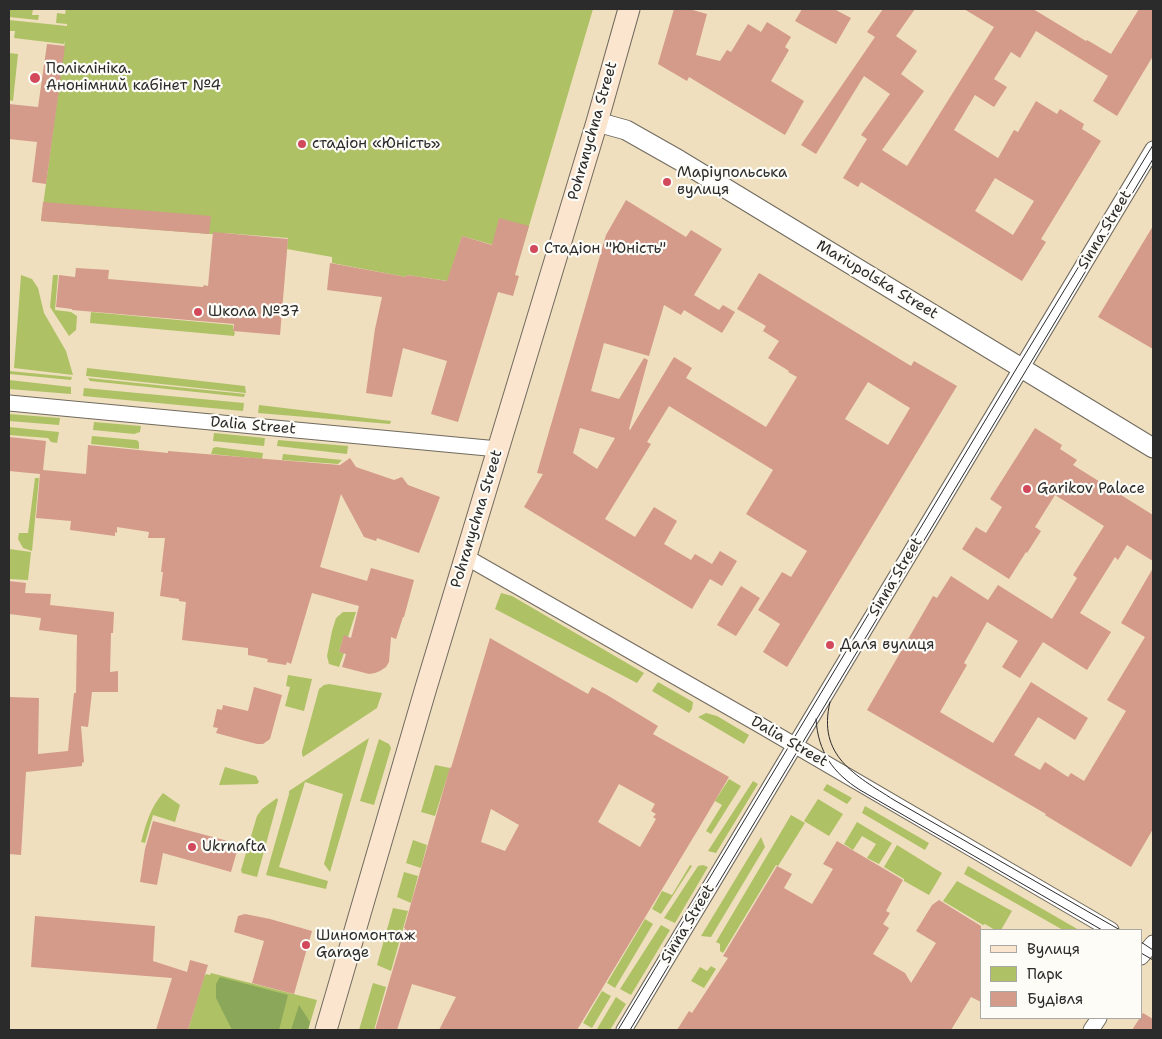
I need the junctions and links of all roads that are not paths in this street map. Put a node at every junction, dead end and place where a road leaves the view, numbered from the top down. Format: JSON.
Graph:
{"nodes":[{"id":1,"x":629,"y":9,"type":"edge"},
{"id":2,"x":597,"y":122,"type":"junction"},
{"id":3,"x":1153,"y":149,"type":"edge"},
{"id":4,"x":1022,"y":368,"type":"junction"},
{"id":5,"x":9,"y":403,"type":"edge"},
{"id":6,"x":1153,"y":448,"type":"edge"},
{"id":7,"x":498,"y":449,"type":"junction"},
{"id":8,"x":466,"y":557,"type":"junction"},
{"id":9,"x":796,"y":746,"type":"junction"},
{"id":10,"x":1109,"y":929,"type":"edge"},
{"id":11,"x":1098,"y":1019,"type":"edge"},
{"id":12,"x":326,"y":1030,"type":"edge"},
{"id":13,"x":624,"y":1030,"type":"edge"},
{"id":14,"x":1091,"y":1030,"type":"edge"}],
"edges":[{"from":1,"to":2,"type":"main road","name":"Pohranychna Street"},
{"from":2,"to":4,"type":"street","name":"Mariupolska Street"},
{"from":2,"to":7,"type":"main road","name":"Pohranychna Street"},
{"from":3,"to":4,"type":"street","name":"Sinna Street"},
{"from":4,"to":6,"type":"street","name":"Mariupolska Street"},
{"from":4,"to":9,"type":"street","name":"Sinna Street"},
{"from":5,"to":7,"type":"street","name":"Dalia Street"},
{"from":7,"to":8,"type":"main road","name":"Pohranychna Street"},
{"from":8,"to":9,"type":"street","name":"Dalia Street"},
{"from":8,"to":12,"type":"main road","name":"Pohranychna Street"},
{"from":9,"to":10,"type":"street","name":"Dalia Street"},
{"from":9,"to":13,"type":"street","name":"Sinna Street"},
{"from":11,"to":14,"type":"street"}]}
